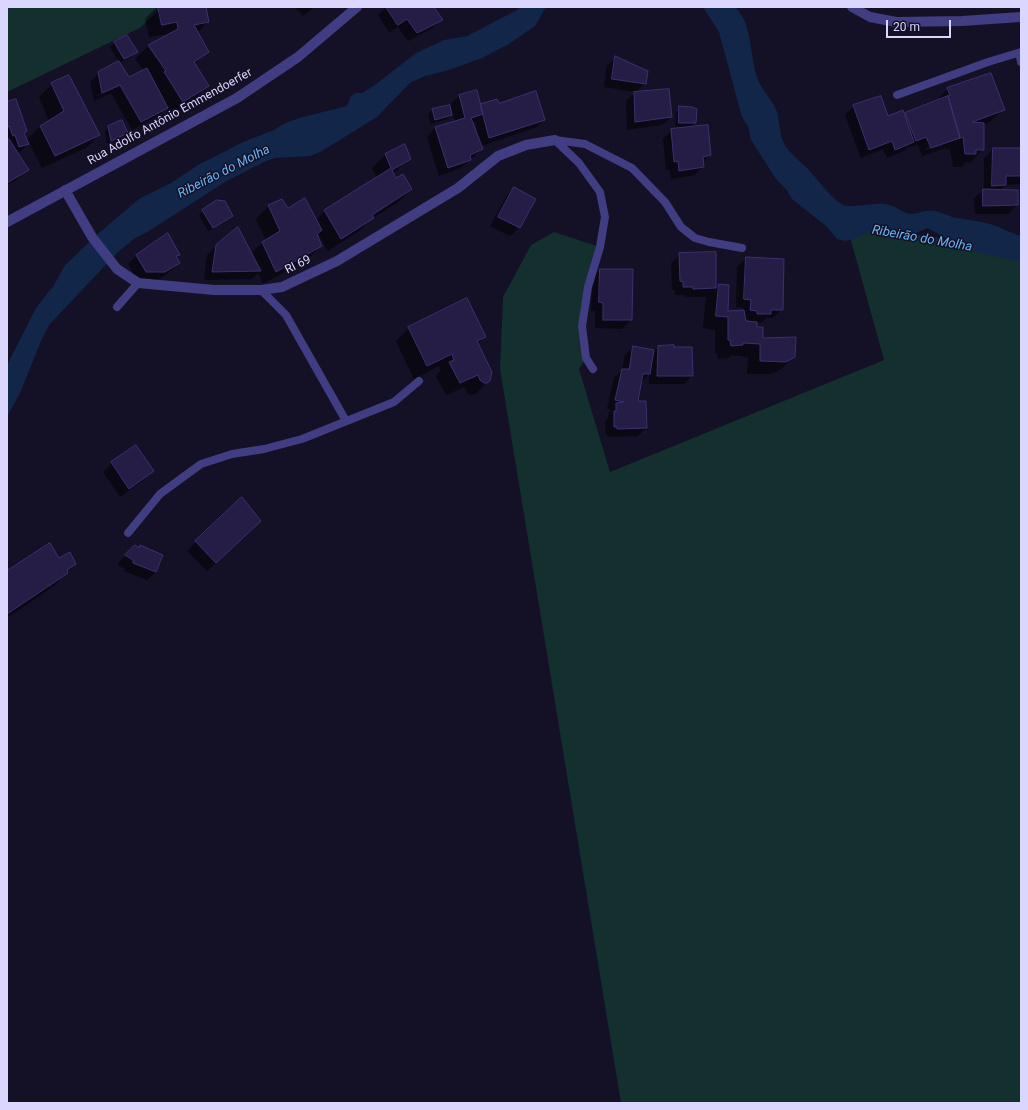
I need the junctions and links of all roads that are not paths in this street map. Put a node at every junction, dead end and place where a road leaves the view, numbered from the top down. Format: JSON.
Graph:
{"nodes":[{"id":1,"x":357,"y":7,"type":"edge"},
{"id":2,"x":852,"y":7,"type":"edge"},
{"id":3,"x":1021,"y":17,"type":"edge"},
{"id":4,"x":1020,"y":53,"type":"edge"},
{"id":5,"x":1021,"y":62,"type":"edge"},
{"id":6,"x":897,"y":94,"type":"dead end"},
{"id":7,"x":555,"y":140,"type":"junction"},
{"id":8,"x":65,"y":190,"type":"junction"},
{"id":9,"x":7,"y":222,"type":"edge"},
{"id":10,"x":742,"y":248,"type":"dead end"},
{"id":11,"x":138,"y":283,"type":"junction"},
{"id":12,"x":261,"y":290,"type":"junction"},
{"id":13,"x":118,"y":307,"type":"dead end"},
{"id":14,"x":592,"y":369,"type":"dead end"},
{"id":15,"x":419,"y":381,"type":"dead end"},
{"id":16,"x":346,"y":421,"type":"junction"},
{"id":17,"x":128,"y":533,"type":"dead end"}],
"edges":[{"from":1,"to":8,"type":"street","name":"Rua Adolfo Antônio Emmendoerfer"},
{"from":2,"to":3,"type":"street"},
{"from":4,"to":5,"type":"lane"},
{"from":4,"to":6,"type":"lane"},
{"from":7,"to":10,"type":"lane"},
{"from":7,"to":12,"type":"street","name":"RI 69"},
{"from":7,"to":14,"type":"lane"},
{"from":8,"to":9,"type":"street","name":"Rua Adolfo Antônio Emmendoerfer"},
{"from":8,"to":11,"type":"street","name":"RI 69"},
{"from":11,"to":12,"type":"street","name":"RI 69"},
{"from":11,"to":13,"type":"lane"},
{"from":12,"to":16,"type":"lane"},
{"from":15,"to":16,"type":"lane"},
{"from":16,"to":17,"type":"lane"}]}
